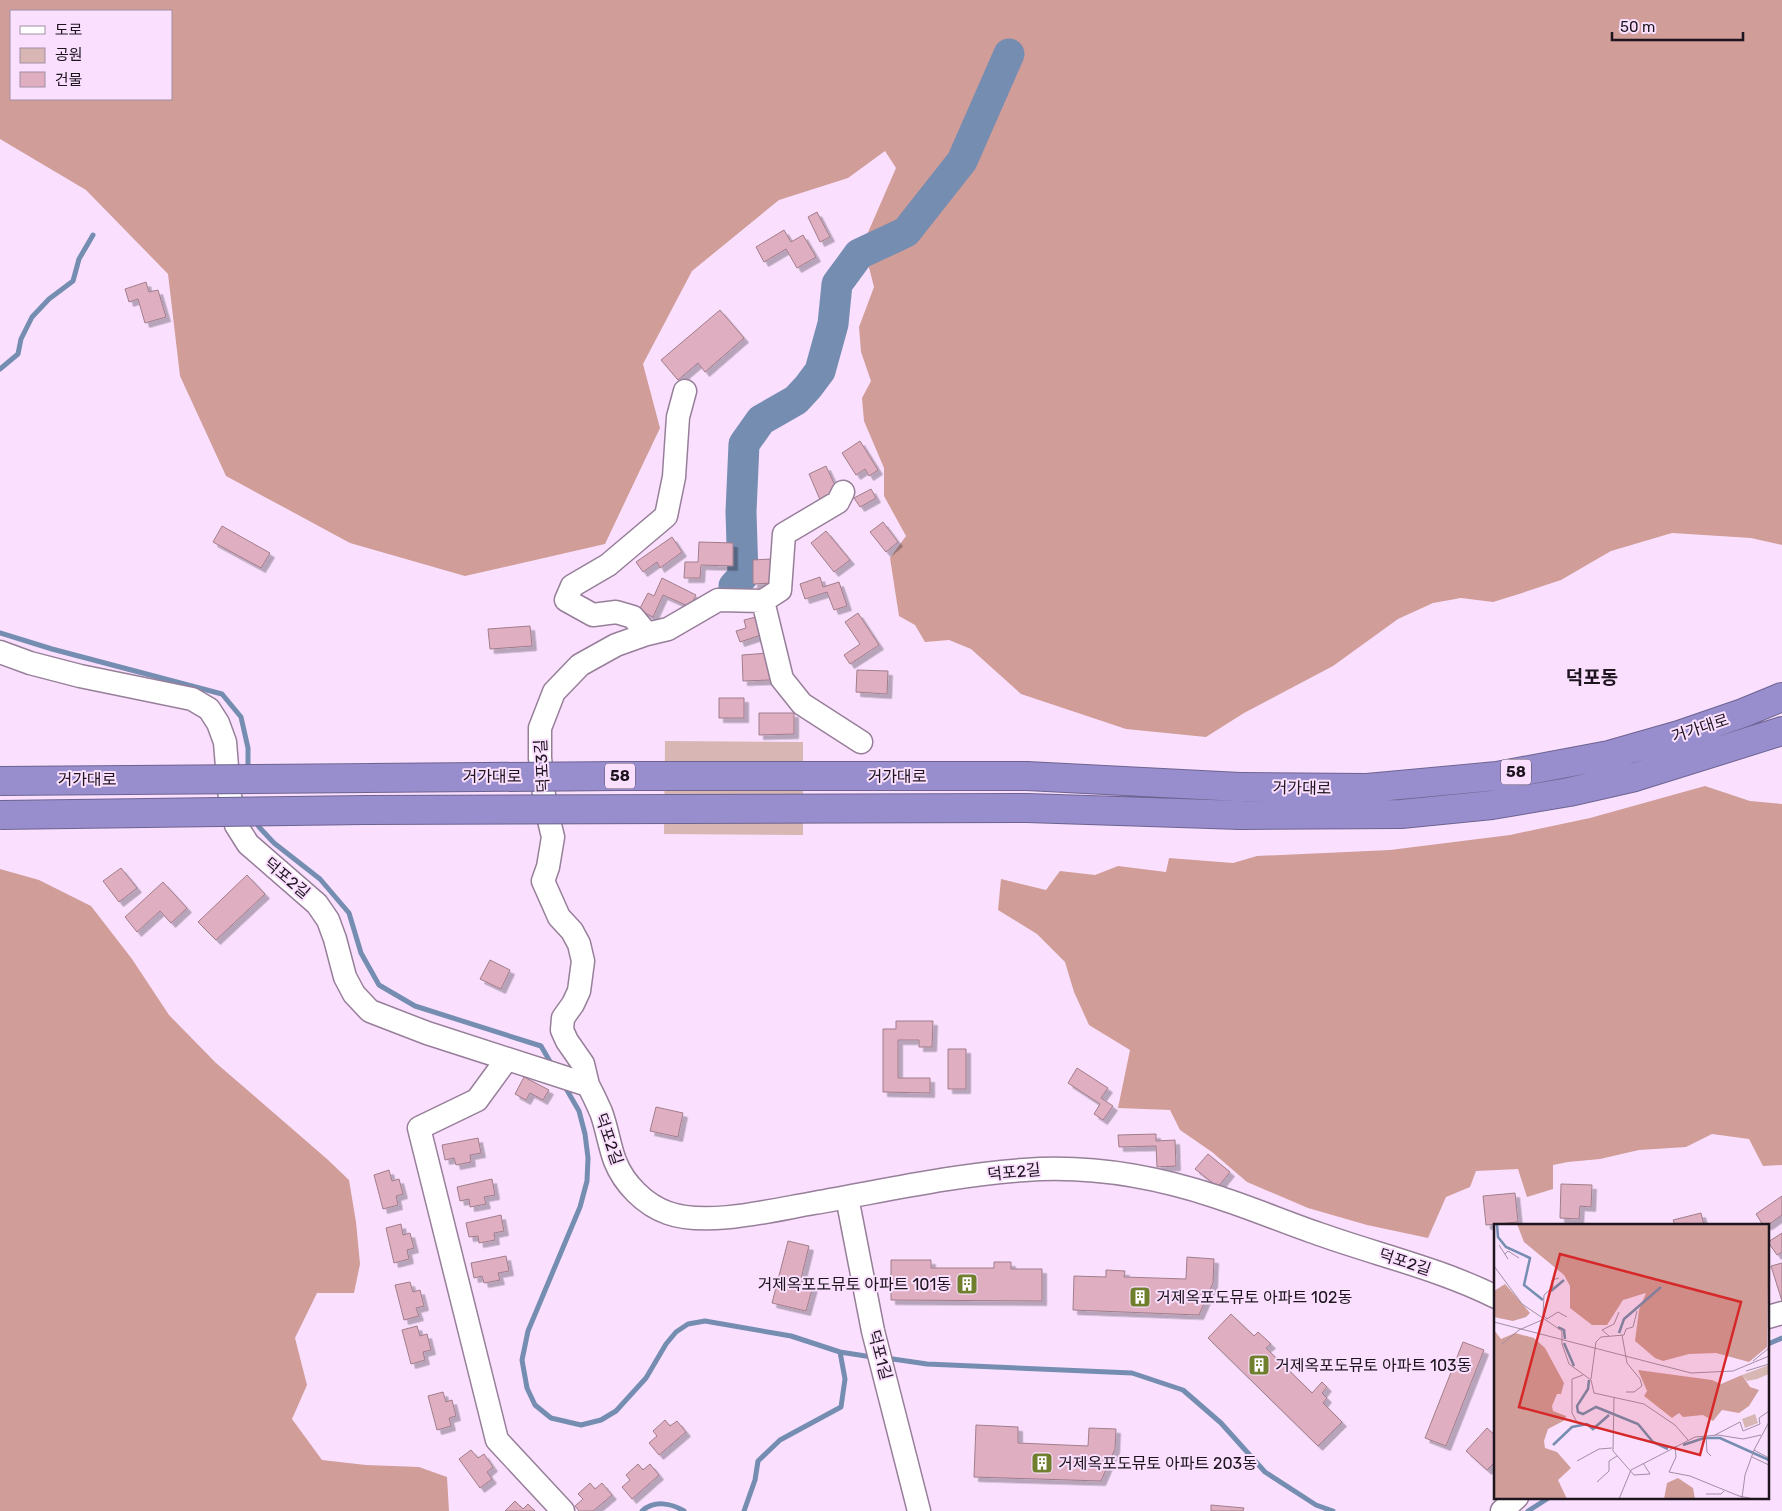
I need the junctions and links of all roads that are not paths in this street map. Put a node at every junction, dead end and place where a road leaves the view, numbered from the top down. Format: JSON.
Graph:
{"nodes":[{"id":1,"x":686,"y":391,"type":"dead end"},
{"id":2,"x":843,"y":492,"type":"dead end"},
{"id":3,"x":763,"y":601,"type":"junction"},
{"id":4,"x":648,"y":634,"type":"junction"},
{"id":5,"x":0,"y":652,"type":"edge"},
{"id":6,"x":1782,"y":681,"type":"edge"},
{"id":7,"x":1782,"y":697,"type":"edge"},
{"id":8,"x":1743,"y":714,"type":"junction"},
{"id":9,"x":1782,"y":731,"type":"edge"},
{"id":10,"x":861,"y":742,"type":"dead end"},
{"id":11,"x":0,"y":780,"type":"edge"},
{"id":12,"x":0,"y":815,"type":"edge"},
{"id":13,"x":507,"y":1059,"type":"junction"},
{"id":14,"x":588,"y":1085,"type":"junction"},
{"id":15,"x":847,"y":1197,"type":"junction"},
{"id":16,"x":1494,"y":1296,"type":"edge"},
{"id":17,"x":1516,"y":1498,"type":"edge"},
{"id":18,"x":563,"y":1511,"type":"edge"},
{"id":19,"x":919,"y":1511,"type":"edge"},
{"id":20,"x":1502,"y":1511,"type":"edge"}],
"edges":[{"from":1,"to":4,"type":"street"},
{"from":2,"to":3,"type":"street"},
{"from":3,"to":4,"type":"street","name":"덕포3길"},
{"from":3,"to":10,"type":"street"},
{"from":4,"to":14,"type":"street","name":"덕포3길"},
{"from":5,"to":13,"type":"street","name":"덕포2길"},
{"from":6,"to":8,"type":"highway"},
{"from":7,"to":8,"type":"highway","name":"거가대로","number":"58"},
{"from":8,"to":11,"type":"highway","name":"거가대로","number":"58","bridge":true},
{"from":9,"to":12,"type":"highway","name":"거가대로","number":"58","bridge":true},
{"from":13,"to":14,"type":"street","name":"덕포2길"},
{"from":13,"to":18,"type":"street"},
{"from":14,"to":15,"type":"street","name":"덕포2길"},
{"from":15,"to":16,"type":"street","name":"덕포2길"},
{"from":15,"to":19,"type":"street","name":"덕포1길"},
{"from":17,"to":20,"type":"street"}]}
